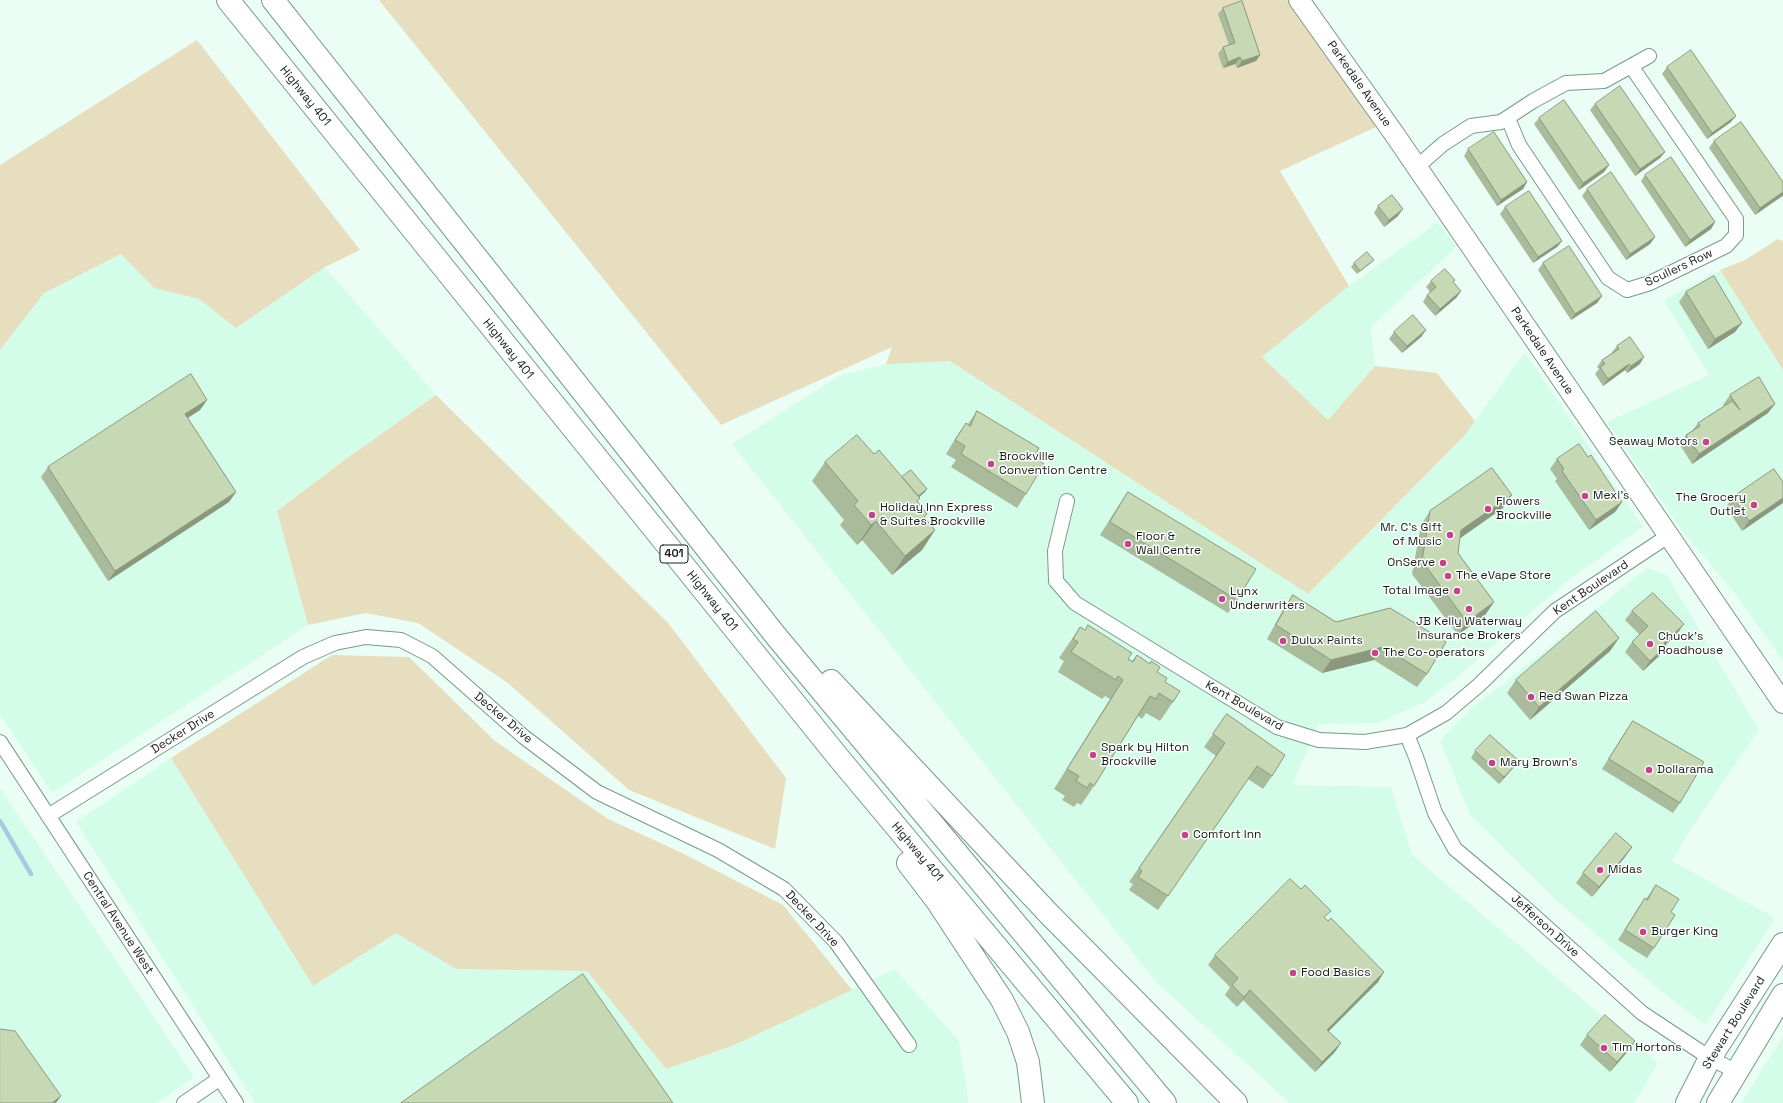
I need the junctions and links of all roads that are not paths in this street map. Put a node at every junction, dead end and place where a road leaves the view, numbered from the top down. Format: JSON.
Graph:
{"nodes":[{"id":1,"x":228,"y":0,"type":"edge"},
{"id":2,"x":273,"y":0,"type":"edge"},
{"id":3,"x":1299,"y":0,"type":"edge"},
{"id":4,"x":1648,"y":56,"type":"dead end"},
{"id":5,"x":1630,"y":66,"type":"junction"},
{"id":6,"x":1508,"y":118,"type":"junction"},
{"id":7,"x":1417,"y":167,"type":"junction"},
{"id":8,"x":1067,"y":501,"type":"dead end"},
{"id":9,"x":1668,"y":536,"type":"junction"},
{"id":10,"x":776,"y":636,"type":"junction"},
{"id":11,"x":1783,"y":703,"type":"edge"},
{"id":12,"x":1407,"y":735,"type":"junction"},
{"id":13,"x":0,"y":742,"type":"edge"},
{"id":14,"x":838,"y":758,"type":"junction"},
{"id":15,"x":48,"y":816,"type":"junction"},
{"id":16,"x":1783,"y":944,"type":"edge"},
{"id":17,"x":1783,"y":995,"type":"edge"},
{"id":18,"x":909,"y":1044,"type":"dead end"},
{"id":19,"x":1710,"y":1058,"type":"junction"},
{"id":20,"x":1737,"y":1072,"type":"junction"},
{"id":21,"x":219,"y":1079,"type":"junction"},
{"id":22,"x":184,"y":1103,"type":"edge"},
{"id":23,"x":236,"y":1103,"type":"edge"},
{"id":24,"x":1033,"y":1103,"type":"edge"},
{"id":25,"x":1127,"y":1103,"type":"edge"},
{"id":26,"x":1165,"y":1103,"type":"edge"},
{"id":27,"x":1236,"y":1103,"type":"edge"},
{"id":28,"x":1687,"y":1103,"type":"edge"},
{"id":29,"x":1718,"y":1103,"type":"edge"}],
"edges":[{"from":1,"to":14,"type":"main road","name":"Highway 401","number":"401"},
{"from":2,"to":10,"type":"main road","number":"401"},
{"from":3,"to":7,"type":"street","name":"Parkedale Avenue"},
{"from":4,"to":5,"type":"street"},
{"from":5,"to":6,"type":"street"},
{"from":5,"to":6,"type":"street","name":"Scullers Row"},
{"from":6,"to":7,"type":"street"},
{"from":7,"to":9,"type":"street","name":"Parkedale Avenue"},
{"from":8,"to":12,"type":"street","name":"Kent Boulevard"},
{"from":9,"to":11,"type":"street","name":"Parkedale Avenue"},
{"from":9,"to":12,"type":"street","name":"Kent Boulevard"},
{"from":10,"to":26,"type":"main road","number":"401"},
{"from":10,"to":27,"type":"main road"},
{"from":12,"to":19,"type":"street","name":"Jefferson Drive"},
{"from":13,"to":15,"type":"street","name":"Central Avenue West"},
{"from":14,"to":24,"type":"main road"},
{"from":14,"to":25,"type":"main road","name":"Highway 401","number":"401"},
{"from":15,"to":18,"type":"street","name":"Decker Drive"},
{"from":15,"to":21,"type":"street","name":"Central Avenue West"},
{"from":16,"to":19,"type":"main road","name":"Stewart Boulevard"},
{"from":17,"to":20,"type":"main road"},
{"from":19,"to":20,"type":"street","name":"Jefferson Drive"},
{"from":19,"to":28,"type":"main road","name":"Stewart Boulevard"},
{"from":20,"to":29,"type":"main road"},
{"from":21,"to":22,"type":"street"},
{"from":21,"to":23,"type":"street","name":"Central Avenue West"}]}
